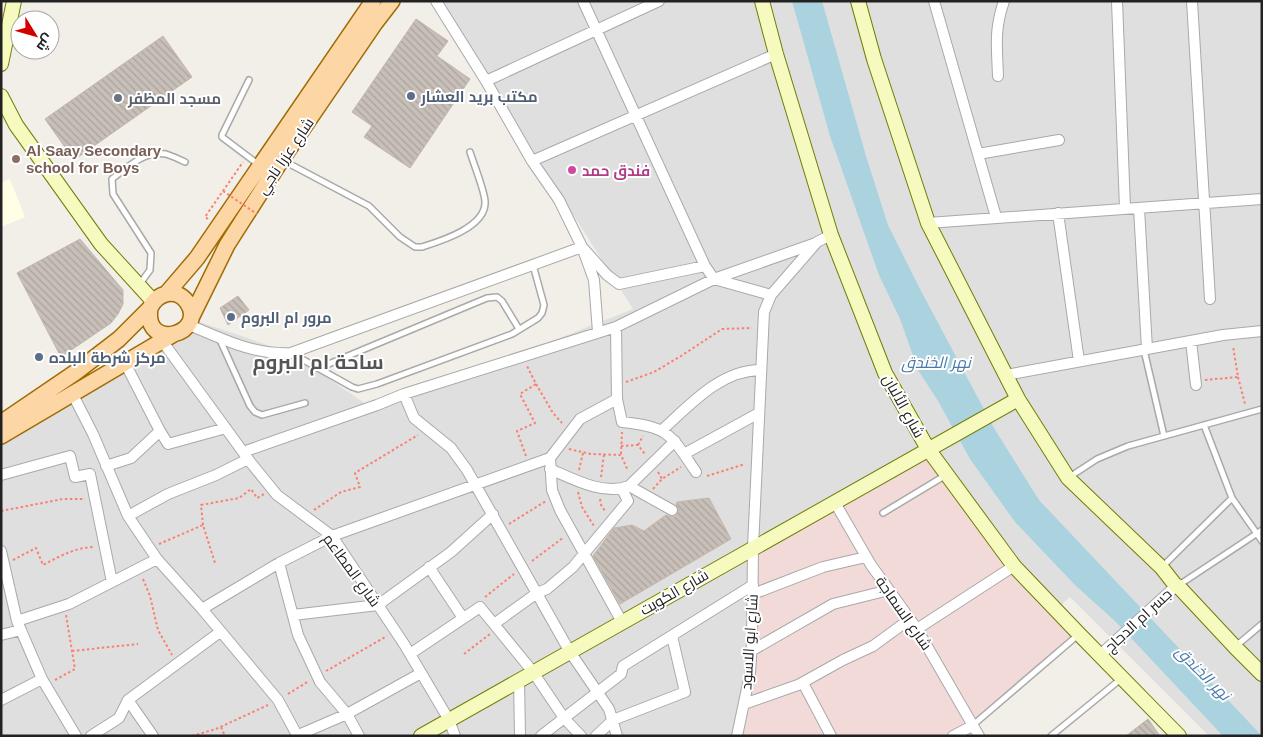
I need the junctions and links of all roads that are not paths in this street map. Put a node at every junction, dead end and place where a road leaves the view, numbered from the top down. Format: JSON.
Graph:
{"nodes":[{"id":1,"x":14,"y":1,"type":"edge"},
{"id":2,"x":373,"y":1,"type":"edge"},
{"id":3,"x":392,"y":1,"type":"edge"},
{"id":4,"x":436,"y":1,"type":"edge"},
{"id":5,"x":583,"y":1,"type":"edge"},
{"id":6,"x":659,"y":1,"type":"edge"},
{"id":7,"x":762,"y":1,"type":"edge"},
{"id":8,"x":858,"y":1,"type":"edge"},
{"id":9,"x":934,"y":1,"type":"edge"},
{"id":10,"x":1004,"y":1,"type":"edge"},
{"id":11,"x":1118,"y":1,"type":"edge"},
{"id":12,"x":1192,"y":1,"type":"edge"},
{"id":13,"x":596,"y":30,"type":"junction"},
{"id":14,"x":776,"y":54,"type":"junction"},
{"id":15,"x":1,"y":64,"type":"edge"},
{"id":16,"x":998,"y":76,"type":"dead end"},
{"id":17,"x":249,"y":80,"type":"dead end"},
{"id":18,"x":486,"y":81,"type":"junction"},
{"id":19,"x":1,"y":96,"type":"edge"},
{"id":20,"x":636,"y":115,"type":"junction"},
{"id":21,"x":1059,"y":140,"type":"dead end"},
{"id":22,"x":470,"y":152,"type":"dead end"},
{"id":23,"x":978,"y":154,"type":"junction"},
{"id":24,"x":282,"y":159,"type":"junction"},
{"id":25,"x":532,"y":161,"type":"junction"},
{"id":26,"x":185,"y":162,"type":"dead end"},
{"id":27,"x":260,"y":166,"type":"junction"},
{"id":28,"x":1262,"y":199,"type":"edge"},
{"id":29,"x":1204,"y":203,"type":"junction"},
{"id":30,"x":1125,"y":208,"type":"junction"},
{"id":31,"x":1139,"y":208,"type":"junction"},
{"id":32,"x":1058,"y":214,"type":"junction"},
{"id":33,"x":996,"y":217,"type":"junction"},
{"id":34,"x":928,"y":222,"type":"junction"},
{"id":35,"x":831,"y":235,"type":"junction"},
{"id":36,"x":817,"y":242,"type":"junction"},
{"id":37,"x":582,"y":247,"type":"junction"},
{"id":38,"x":533,"y":265,"type":"junction"},
{"id":39,"x":705,"y":266,"type":"junction"},
{"id":40,"x":714,"y":279,"type":"junction"},
{"id":41,"x":138,"y":286,"type":"junction"},
{"id":42,"x":167,"y":293,"type":"junction"},
{"id":43,"x":771,"y":295,"type":"junction"},
{"id":44,"x":1210,"y":299,"type":"dead end"},
{"id":45,"x":152,"y":304,"type":"junction"},
{"id":46,"x":190,"y":322,"type":"junction"},
{"id":47,"x":616,"y":327,"type":"junction"},
{"id":48,"x":520,"y":329,"type":"junction"},
{"id":49,"x":1262,"y":330,"type":"edge"},
{"id":50,"x":598,"y":332,"type":"junction"},
{"id":51,"x":219,"y":337,"type":"junction"},
{"id":52,"x":167,"y":339,"type":"junction"},
{"id":53,"x":1191,"y":341,"type":"junction"},
{"id":54,"x":1146,"y":349,"type":"junction"},
{"id":55,"x":291,"y":352,"type":"junction"},
{"id":56,"x":1079,"y":362,"type":"junction"},
{"id":57,"x":125,"y":363,"type":"junction"},
{"id":58,"x":319,"y":368,"type":"junction"},
{"id":59,"x":761,"y":370,"type":"junction"},
{"id":60,"x":1006,"y":375,"type":"junction"},
{"id":61,"x":1195,"y":383,"type":"road end"},
{"id":62,"x":72,"y":393,"type":"junction"},
{"id":63,"x":404,"y":394,"type":"junction"},
{"id":64,"x":617,"y":399,"type":"junction"},
{"id":65,"x":1013,"y":402,"type":"junction"},
{"id":66,"x":305,"y":403,"type":"dead end"},
{"id":67,"x":1262,"y":409,"type":"edge"},
{"id":68,"x":759,"y":413,"type":"junction"},
{"id":69,"x":1,"y":423,"type":"edge"},
{"id":70,"x":1204,"y":424,"type":"junction"},
{"id":71,"x":226,"y":428,"type":"junction"},
{"id":72,"x":662,"y":430,"type":"junction"},
{"id":73,"x":160,"y":431,"type":"junction"},
{"id":74,"x":1,"y":436,"type":"edge"},
{"id":75,"x":1164,"y":436,"type":"junction"},
{"id":76,"x":675,"y":441,"type":"junction"},
{"id":77,"x":933,"y":446,"type":"junction"},
{"id":78,"x":246,"y":456,"type":"junction"},
{"id":79,"x":550,"y":458,"type":"junction"},
{"id":80,"x":687,"y":458,"type":"junction"},
{"id":81,"x":106,"y":466,"type":"junction"},
{"id":82,"x":550,"y":469,"type":"junction"},
{"id":83,"x":696,"y":472,"type":"road end"},
{"id":84,"x":946,"y":474,"type":"junction"},
{"id":85,"x":1,"y":475,"type":"edge"},
{"id":86,"x":1068,"y":478,"type":"junction"},
{"id":87,"x":476,"y":485,"type":"junction"},
{"id":88,"x":630,"y":487,"type":"junction"},
{"id":89,"x":1232,"y":498,"type":"junction"},
{"id":90,"x":834,"y":502,"type":"junction"},
{"id":91,"x":672,"y":510,"type":"dead end"},
{"id":92,"x":883,"y":513,"type":"dead end"},
{"id":93,"x":493,"y":514,"type":"junction"},
{"id":94,"x":128,"y":516,"type":"junction"},
{"id":95,"x":1259,"y":532,"type":"edge"},
{"id":96,"x":332,"y":536,"type":"junction"},
{"id":97,"x":1262,"y":541,"type":"edge"},
{"id":98,"x":753,"y":547,"type":"junction"},
{"id":99,"x":584,"y":553,"type":"junction"},
{"id":100,"x":2,"y":557,"type":"edge"},
{"id":101,"x":866,"y":557,"type":"junction"},
{"id":102,"x":157,"y":560,"type":"junction"},
{"id":103,"x":279,"y":563,"type":"junction"},
{"id":104,"x":1014,"y":566,"type":"junction"},
{"id":105,"x":429,"y":567,"type":"junction"},
{"id":106,"x":1162,"y":568,"type":"junction"},
{"id":107,"x":112,"y":582,"type":"junction"},
{"id":108,"x":1177,"y":586,"type":"junction"},
{"id":109,"x":753,"y":590,"type":"junction"},
{"id":110,"x":889,"y":590,"type":"junction"},
{"id":111,"x":537,"y":593,"type":"junction"},
{"id":112,"x":378,"y":605,"type":"junction"},
{"id":113,"x":202,"y":610,"type":"junction"},
{"id":114,"x":293,"y":615,"type":"junction"},
{"id":115,"x":463,"y":618,"type":"junction"},
{"id":116,"x":910,"y":619,"type":"junction"},
{"id":117,"x":622,"y":622,"type":"junction"},
{"id":118,"x":1262,"y":624,"type":"edge"},
{"id":119,"x":19,"y":625,"type":"junction"},
{"id":120,"x":496,"y":626,"type":"junction"},
{"id":121,"x":917,"y":629,"type":"junction"},
{"id":122,"x":220,"y":632,"type":"junction"},
{"id":123,"x":1079,"y":634,"type":"junction"},
{"id":124,"x":1,"y":636,"type":"edge"},
{"id":125,"x":672,"y":636,"type":"junction"},
{"id":126,"x":1235,"y":647,"type":"junction"},
{"id":127,"x":570,"y":652,"type":"junction"},
{"id":128,"x":751,"y":652,"type":"junction"},
{"id":129,"x":410,"y":654,"type":"junction"},
{"id":130,"x":1100,"y":655,"type":"junction"},
{"id":131,"x":533,"y":672,"type":"junction"},
{"id":132,"x":421,"y":673,"type":"junction"},
{"id":133,"x":1262,"y":674,"type":"edge"},
{"id":134,"x":1122,"y":678,"type":"junction"},
{"id":135,"x":519,"y":680,"type":"junction"},
{"id":136,"x":44,"y":682,"type":"junction"},
{"id":137,"x":803,"y":683,"type":"junction"},
{"id":138,"x":598,"y":692,"type":"junction"},
{"id":139,"x":1,"y":700,"type":"edge"},
{"id":140,"x":128,"y":700,"type":"junction"},
{"id":141,"x":744,"y":704,"type":"junction"},
{"id":142,"x":347,"y":714,"type":"junction"},
{"id":143,"x":564,"y":718,"type":"junction"},
{"id":144,"x":449,"y":720,"type":"junction"},
{"id":145,"x":613,"y":720,"type":"junction"},
{"id":146,"x":972,"y":726,"type":"junction"},
{"id":147,"x":72,"y":734,"type":"edge"},
{"id":148,"x":296,"y":735,"type":"edge"},
{"id":149,"x":91,"y":736,"type":"edge"},
{"id":150,"x":153,"y":736,"type":"edge"},
{"id":151,"x":359,"y":736,"type":"edge"},
{"id":152,"x":421,"y":736,"type":"edge"},
{"id":153,"x":455,"y":736,"type":"edge"},
{"id":154,"x":520,"y":736,"type":"edge"},
{"id":155,"x":541,"y":736,"type":"edge"},
{"id":156,"x":581,"y":736,"type":"edge"},
{"id":157,"x":596,"y":736,"type":"edge"},
{"id":158,"x":617,"y":736,"type":"edge"},
{"id":159,"x":737,"y":736,"type":"edge"},
{"id":160,"x":831,"y":736,"type":"edge"},
{"id":161,"x":953,"y":736,"type":"edge"},
{"id":162,"x":979,"y":736,"type":"edge"},
{"id":163,"x":1051,"y":736,"type":"edge"},
{"id":164,"x":1179,"y":736,"type":"edge"}],
"edges":[{"from":1,"to":15,"type":"main road"},
{"from":2,"to":27,"type":"main road","name":"شارع عزرا ناجي"},
{"from":3,"to":24,"type":"main road","name":"شارع عزرا ناجي"},
{"from":4,"to":18,"type":"street"},
{"from":5,"to":13,"type":"street"},
{"from":6,"to":13,"type":"street"},
{"from":7,"to":14,"type":"main road","name":"شارع الألبان"},
{"from":8,"to":34,"type":"main road"},
{"from":9,"to":23,"type":"street"},
{"from":10,"to":16,"type":"street"},
{"from":11,"to":30,"type":"street"},
{"from":12,"to":29,"type":"street"},
{"from":13,"to":18,"type":"street"},
{"from":13,"to":20,"type":"street"},
{"from":14,"to":20,"type":"street"},
{"from":14,"to":35,"type":"main road","name":"شارع الألبان"},
{"from":17,"to":27,"type":"lane"},
{"from":18,"to":25,"type":"street"},
{"from":19,"to":41,"type":"main road"},
{"from":20,"to":25,"type":"street"},
{"from":20,"to":39,"type":"street"},
{"from":21,"to":23,"type":"street"},
{"from":22,"to":24,"type":"lane"},
{"from":23,"to":33,"type":"street"},
{"from":24,"to":46,"type":"main road","name":"شارع عزرا ناجي"},
{"from":25,"to":37,"type":"street"},
{"from":26,"to":41,"type":"lane"},
{"from":27,"to":42,"type":"main road","name":"شارع عزرا ناجي"},
{"from":28,"to":29,"type":"street"},
{"from":29,"to":31,"type":"street"},
{"from":29,"to":44,"type":"street"},
{"from":30,"to":31,"type":"street"},
{"from":30,"to":32,"type":"street"},
{"from":31,"to":54,"type":"street"},
{"from":32,"to":33,"type":"street"},
{"from":32,"to":56,"type":"street"},
{"from":33,"to":34,"type":"street"},
{"from":34,"to":60,"type":"main road"},
{"from":35,"to":36,"type":"street"},
{"from":35,"to":77,"type":"main road","name":"شارع الألبان"},
{"from":36,"to":40,"type":"street"},
{"from":36,"to":43,"type":"street"},
{"from":37,"to":38,"type":"street"},
{"from":37,"to":39,"type":"street"},
{"from":37,"to":50,"type":"street"},
{"from":38,"to":48,"type":"lane"},
{"from":38,"to":55,"type":"street"},
{"from":39,"to":40,"type":"street"},
{"from":40,"to":43,"type":"street"},
{"from":40,"to":47,"type":"street"},
{"from":41,"to":45,"type":"main road"},
{"from":42,"to":45,"type":"main road"},
{"from":42,"to":46,"type":"main road"},
{"from":43,"to":59,"type":"street","name":"شارع ابو الاسود"},
{"from":45,"to":52,"type":"main road"},
{"from":45,"to":69,"type":"main road"},
{"from":46,"to":51,"type":"street"},
{"from":46,"to":52,"type":"main road"},
{"from":47,"to":50,"type":"street"},
{"from":47,"to":64,"type":"street"},
{"from":48,"to":58,"type":"lane"},
{"from":48,"to":58,"type":"lane"},
{"from":49,"to":53,"type":"street"},
{"from":50,"to":63,"type":"street"},
{"from":51,"to":55,"type":"street"},
{"from":51,"to":66,"type":"lane"},
{"from":52,"to":57,"type":"main road"},
{"from":52,"to":71,"type":"street","name":"شارع المطاعم"},
{"from":53,"to":54,"type":"street"},
{"from":53,"to":61,"type":"street"},
{"from":54,"to":56,"type":"street"},
{"from":54,"to":75,"type":"lane"},
{"from":55,"to":58,"type":"lane"},
{"from":56,"to":60,"type":"street"},
{"from":57,"to":62,"type":"main road"},
{"from":57,"to":73,"type":"street"},
{"from":59,"to":68,"type":"street","name":"شارع ابو الاسود"},
{"from":59,"to":72,"type":"street"},
{"from":60,"to":65,"type":"main road"},
{"from":62,"to":74,"type":"main road"},
{"from":62,"to":81,"type":"street"},
{"from":63,"to":78,"type":"street"},
{"from":63,"to":87,"type":"street"},
{"from":64,"to":72,"type":"street"},
{"from":64,"to":79,"type":"street"},
{"from":65,"to":77,"type":"main road","name":"شارع الكويت"},
{"from":65,"to":86,"type":"main road"},
{"from":67,"to":70,"type":"lane"},
{"from":68,"to":80,"type":"street"},
{"from":68,"to":98,"type":"street","name":"شارع ابو الاسود"},
{"from":70,"to":75,"type":"lane"},
{"from":70,"to":89,"type":"lane"},
{"from":71,"to":73,"type":"street"},
{"from":71,"to":78,"type":"street","name":"شارع المطاعم"},
{"from":72,"to":76,"type":"street"},
{"from":73,"to":81,"type":"street"},
{"from":75,"to":86,"type":"lane"},
{"from":76,"to":80,"type":"street"},
{"from":76,"to":88,"type":"street"},
{"from":77,"to":84,"type":"main road","name":"شارع الألبان"},
{"from":77,"to":90,"type":"main road","name":"شارع الكويت"},
{"from":78,"to":94,"type":"street"},
{"from":78,"to":96,"type":"street","name":"شارع المطاعم"},
{"from":79,"to":82,"type":"street"},
{"from":79,"to":87,"type":"street"},
{"from":80,"to":83,"type":"street"},
{"from":81,"to":94,"type":"street"},
{"from":82,"to":88,"type":"street"},
{"from":82,"to":99,"type":"street"},
{"from":84,"to":92,"type":"lane"},
{"from":84,"to":104,"type":"main road","name":"شارع الألبان"},
{"from":85,"to":107,"type":"street"},
{"from":86,"to":106,"type":"main road"},
{"from":87,"to":93,"type":"street"},
{"from":87,"to":96,"type":"street"},
{"from":88,"to":91,"type":"street"},
{"from":88,"to":99,"type":"street"},
{"from":89,"to":95,"type":"lane"},
{"from":89,"to":106,"type":"lane"},
{"from":90,"to":98,"type":"main road","name":"شارع الكويت"},
{"from":90,"to":101,"type":"street","name":"شارع السماجة"},
{"from":93,"to":105,"type":"street"},
{"from":93,"to":111,"type":"street"},
{"from":94,"to":102,"type":"street"},
{"from":95,"to":97,"type":"lane"},
{"from":95,"to":108,"type":"lane"},
{"from":96,"to":103,"type":"street"},
{"from":96,"to":112,"type":"street","name":"شارع المطاعم"},
{"from":98,"to":109,"type":"street","name":"شارع ابو الاسود"},
{"from":98,"to":117,"type":"main road","name":"شارع الكويت"},
{"from":99,"to":111,"type":"street"},
{"from":99,"to":117,"type":"street"},
{"from":100,"to":119,"type":"street"},
{"from":101,"to":109,"type":"street"},
{"from":101,"to":110,"type":"street","name":"شارع السماجة"},
{"from":102,"to":107,"type":"street"},
{"from":102,"to":113,"type":"street"},
{"from":103,"to":113,"type":"street"},
{"from":103,"to":114,"type":"street"},
{"from":104,"to":121,"type":"street"},
{"from":104,"to":123,"type":"main road","name":"شارع الألبان"},
{"from":105,"to":112,"type":"street"},
{"from":105,"to":115,"type":"street"},
{"from":106,"to":108,"type":"main road"},
{"from":107,"to":119,"type":"street"},
{"from":108,"to":126,"type":"main road"},
{"from":108,"to":130,"type":"street","name":"جسر ام الدجاج"},
{"from":109,"to":125,"type":"street"},
{"from":109,"to":128,"type":"street","name":"شارع ابو الاسود"},
{"from":110,"to":116,"type":"street","name":"شارع السماجة"},
{"from":110,"to":128,"type":"street"},
{"from":111,"to":120,"type":"street"},
{"from":111,"to":127,"type":"street"},
{"from":112,"to":114,"type":"street"},
{"from":112,"to":129,"type":"street","name":"شارع المطاعم"},
{"from":113,"to":122,"type":"street"},
{"from":114,"to":142,"type":"street"},
{"from":115,"to":120,"type":"street"},
{"from":115,"to":129,"type":"street"},
{"from":116,"to":121,"type":"street","name":"شارع السماجة"},
{"from":116,"to":137,"type":"street"},
{"from":117,"to":127,"type":"main road","name":"شارع الكويت"},
{"from":118,"to":126,"type":"lane"},
{"from":119,"to":124,"type":"street"},
{"from":119,"to":136,"type":"street"},
{"from":120,"to":131,"type":"street"},
{"from":121,"to":146,"type":"street","name":"شارع السماجة"},
{"from":122,"to":140,"type":"street"},
{"from":122,"to":148,"type":"street"},
{"from":123,"to":130,"type":"main road","name":"شارع الألبان"},
{"from":123,"to":146,"type":"lane"},
{"from":125,"to":138,"type":"street"},
{"from":125,"to":145,"type":"street"},
{"from":126,"to":133,"type":"main road"},
{"from":127,"to":131,"type":"main road","name":"شارع الكويت"},
{"from":127,"to":138,"type":"street"},
{"from":128,"to":141,"type":"street","name":"شارع ابو الاسود"},
{"from":129,"to":132,"type":"street","name":"شارع المطاعم"},
{"from":130,"to":134,"type":"main road","name":"شارع الألبان"},
{"from":131,"to":135,"type":"main road","name":"شارع الكويت"},
{"from":131,"to":143,"type":"street"},
{"from":132,"to":142,"type":"street"},
{"from":132,"to":144,"type":"street","name":"شارع المطاعم"},
{"from":134,"to":163,"type":"lane"},
{"from":134,"to":164,"type":"main road","name":"شارع الألبان"},
{"from":135,"to":144,"type":"main road","name":"شارع الكويت"},
{"from":135,"to":154,"type":"street"},
{"from":136,"to":139,"type":"street"},
{"from":136,"to":147,"type":"street"},
{"from":137,"to":141,"type":"street"},
{"from":137,"to":160,"type":"street"},
{"from":138,"to":143,"type":"street"},
{"from":138,"to":145,"type":"street"},
{"from":140,"to":149,"type":"street"},
{"from":140,"to":150,"type":"street"},
{"from":141,"to":159,"type":"street","name":"شارع ابو الاسود"},
{"from":142,"to":148,"type":"street"},
{"from":142,"to":151,"type":"street"},
{"from":143,"to":155,"type":"street"},
{"from":143,"to":156,"type":"street"},
{"from":144,"to":152,"type":"main road","name":"شارع الكويت"},
{"from":144,"to":153,"type":"street","name":"شارع المطاعم"},
{"from":145,"to":157,"type":"street"},
{"from":145,"to":158,"type":"street"},
{"from":146,"to":161,"type":"street"},
{"from":146,"to":162,"type":"street","name":"شارع السماجة"}]}
